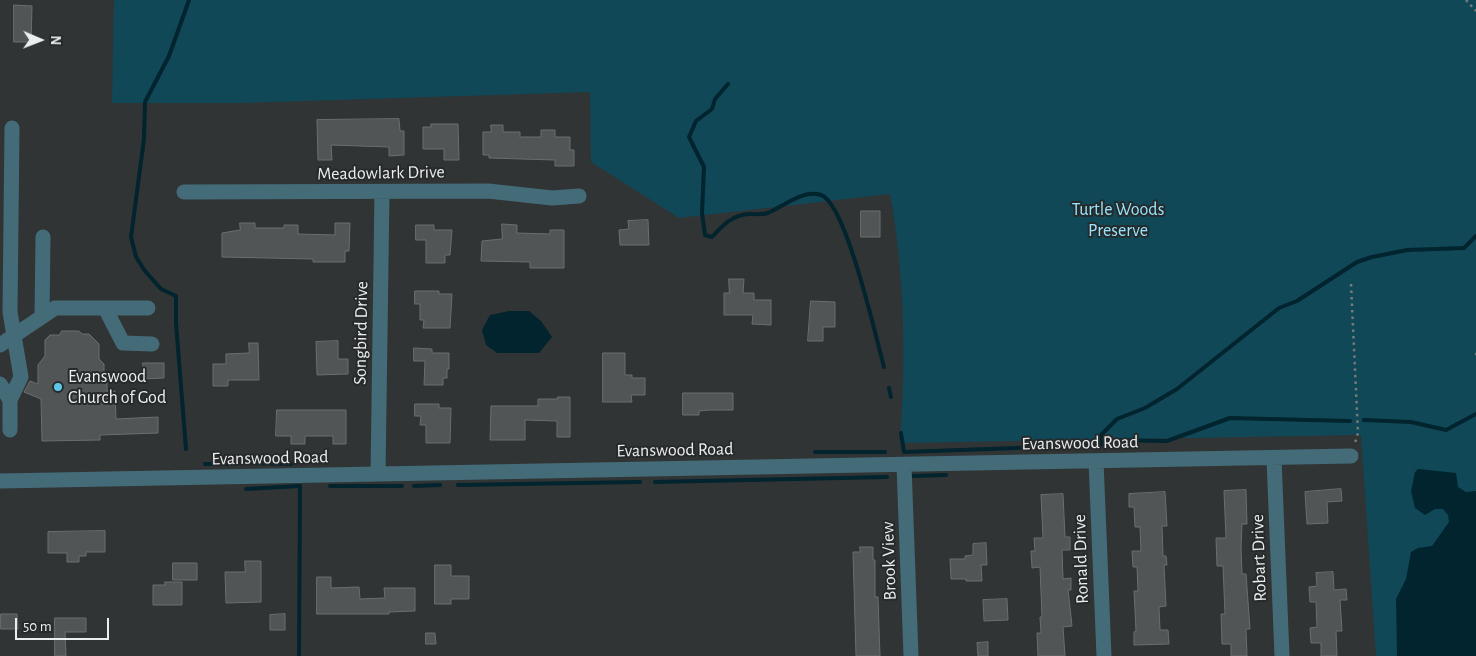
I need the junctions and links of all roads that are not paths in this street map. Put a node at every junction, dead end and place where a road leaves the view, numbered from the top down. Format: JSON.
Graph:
{"nodes":[{"id":1,"x":12,"y":128,"type":"dead end"},
{"id":2,"x":184,"y":192,"type":"dead end"},
{"id":3,"x":382,"y":192,"type":"junction"},
{"id":4,"x":579,"y":196,"type":"dead end"},
{"id":5,"x":43,"y":237,"type":"dead end"},
{"id":6,"x":105,"y":308,"type":"junction"},
{"id":7,"x":148,"y":308,"type":"dead end"},
{"id":8,"x":42,"y":316,"type":"junction"},
{"id":9,"x":6,"y":334,"type":"edge"},
{"id":10,"x":152,"y":344,"type":"dead end"},
{"id":11,"x":0,"y":345,"type":"edge"},
{"id":12,"x":0,"y":384,"type":"edge"},
{"id":13,"x":10,"y":400,"type":"junction"},
{"id":14,"x":10,"y":430,"type":"dead end"},
{"id":15,"x":1351,"y":456,"type":"road end"},
{"id":16,"x":1274,"y":459,"type":"junction"},
{"id":17,"x":1096,"y":461,"type":"junction"},
{"id":18,"x":904,"y":465,"type":"junction"},
{"id":19,"x":378,"y":474,"type":"junction"},
{"id":20,"x":0,"y":481,"type":"edge"},
{"id":21,"x":912,"y":656,"type":"edge"},
{"id":22,"x":1104,"y":656,"type":"edge"},
{"id":23,"x":1282,"y":656,"type":"edge"}],
"edges":[{"from":1,"to":9,"type":"street"},
{"from":2,"to":3,"type":"street","name":"Meadowlark Drive"},
{"from":3,"to":4,"type":"street","name":"Meadowlark Drive"},
{"from":3,"to":19,"type":"street","name":"Songbird Drive"},
{"from":5,"to":8,"type":"street"},
{"from":6,"to":7,"type":"street"},
{"from":6,"to":8,"type":"street"},
{"from":6,"to":10,"type":"street"},
{"from":8,"to":9,"type":"street"},
{"from":9,"to":11,"type":"street"},
{"from":9,"to":13,"type":"street"},
{"from":12,"to":13,"type":"street"},
{"from":13,"to":14,"type":"street"},
{"from":15,"to":16,"type":"street","name":"Evanswood Road"},
{"from":16,"to":17,"type":"street","name":"Evanswood Road"},
{"from":16,"to":23,"type":"street","name":"Robart Drive"},
{"from":17,"to":18,"type":"street","name":"Evanswood Road"},
{"from":17,"to":22,"type":"street","name":"Ronald Drive"},
{"from":18,"to":19,"type":"street","name":"Evanswood Road"},
{"from":18,"to":21,"type":"street","name":"Brook View"},
{"from":19,"to":20,"type":"street","name":"Evanswood Road"}]}
